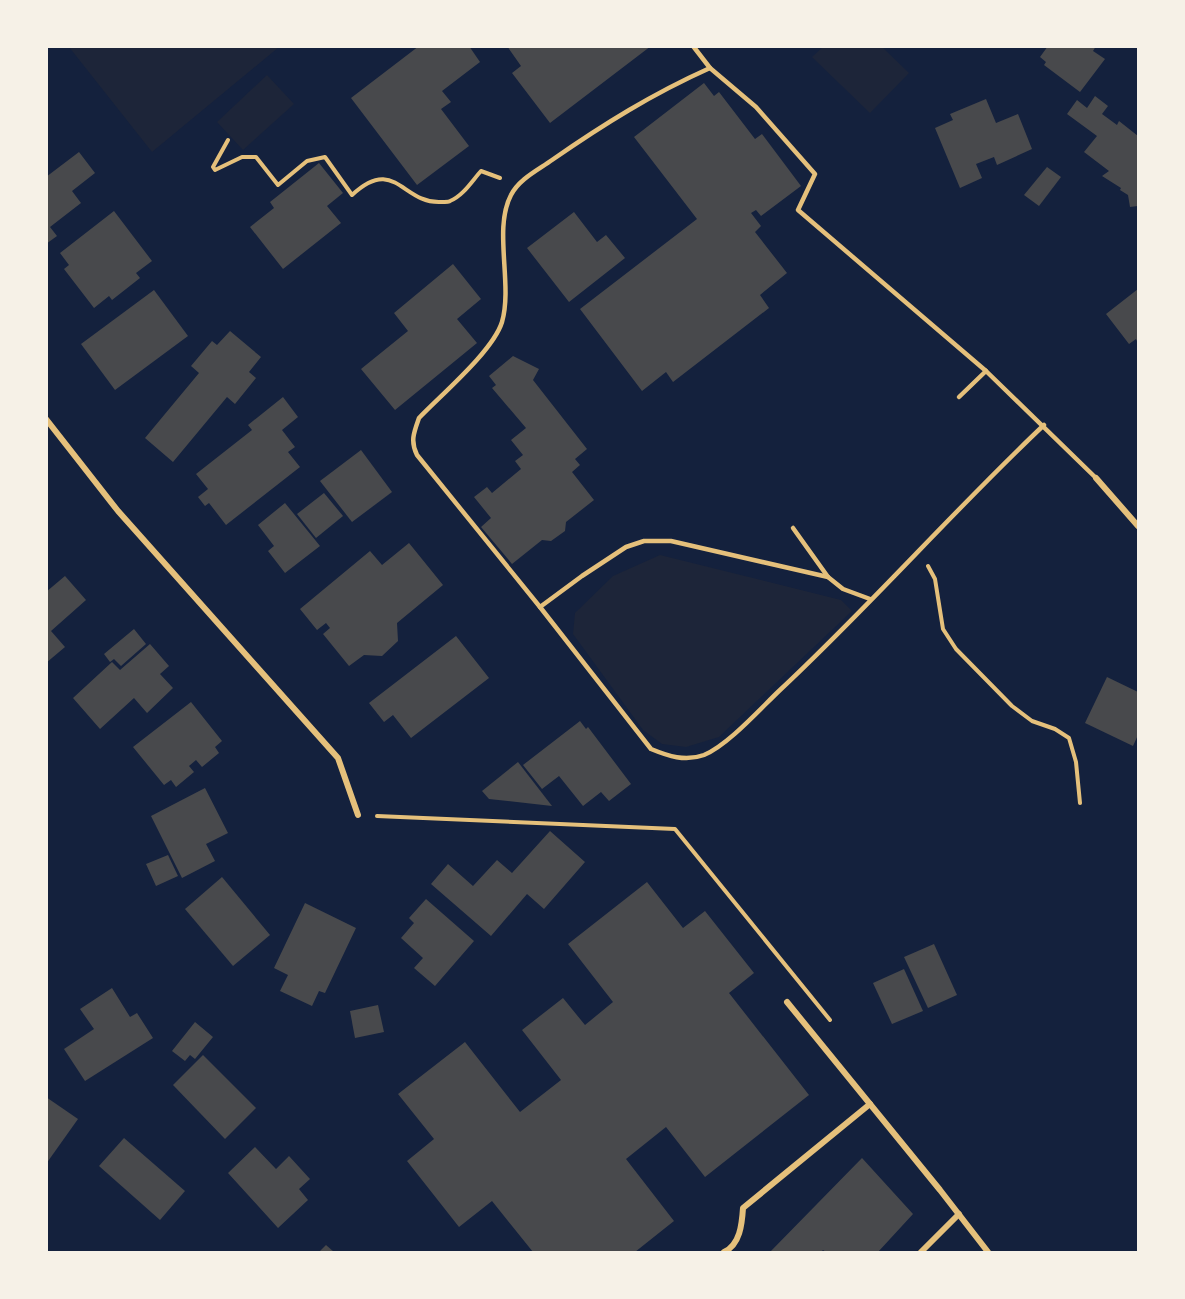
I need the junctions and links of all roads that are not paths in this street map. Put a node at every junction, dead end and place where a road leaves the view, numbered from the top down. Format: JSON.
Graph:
{"nodes":[{"id":1,"x":693,"y":46,"type":"edge"},
{"id":2,"x":710,"y":68,"type":"junction"},
{"id":3,"x":986,"y":371,"type":"junction"},
{"id":4,"x":959,"y":397,"type":"dead end"},
{"id":5,"x":46,"y":419,"type":"edge"},
{"id":6,"x":1044,"y":425,"type":"junction"},
{"id":7,"x":1096,"y":478,"type":"joint"},
{"id":8,"x":1138,"y":526,"type":"edge"},
{"id":9,"x":793,"y":528,"type":"dead end"},
{"id":10,"x":828,"y":577,"type":"junction"},
{"id":11,"x":870,"y":599,"type":"junction"},
{"id":12,"x":540,"y":607,"type":"junction"},
{"id":13,"x":358,"y":815,"type":"road end"},
{"id":14,"x":787,"y":1002,"type":"dead end"},
{"id":15,"x":870,"y":1104,"type":"junction"},
{"id":16,"x":959,"y":1214,"type":"junction"},
{"id":17,"x":724,"y":1252,"type":"edge"},
{"id":18,"x":921,"y":1252,"type":"edge"},
{"id":19,"x":988,"y":1252,"type":"edge"}],
"edges":[{"from":1,"to":2,"type":"lane"},
{"from":2,"to":3,"type":"lane"},
{"from":2,"to":12,"type":"lane"},
{"from":3,"to":4,"type":"lane"},
{"from":3,"to":6,"type":"lane"},
{"from":5,"to":13,"type":"street"},
{"from":6,"to":7,"type":"lane"},
{"from":6,"to":11,"type":"lane"},
{"from":7,"to":8,"type":"street"},
{"from":9,"to":10,"type":"lane"},
{"from":10,"to":11,"type":"lane"},
{"from":10,"to":12,"type":"lane"},
{"from":11,"to":12,"type":"lane"},
{"from":14,"to":15,"type":"street"},
{"from":15,"to":16,"type":"street"},
{"from":15,"to":17,"type":"street"},
{"from":16,"to":18,"type":"street"},
{"from":16,"to":19,"type":"street"}]}
